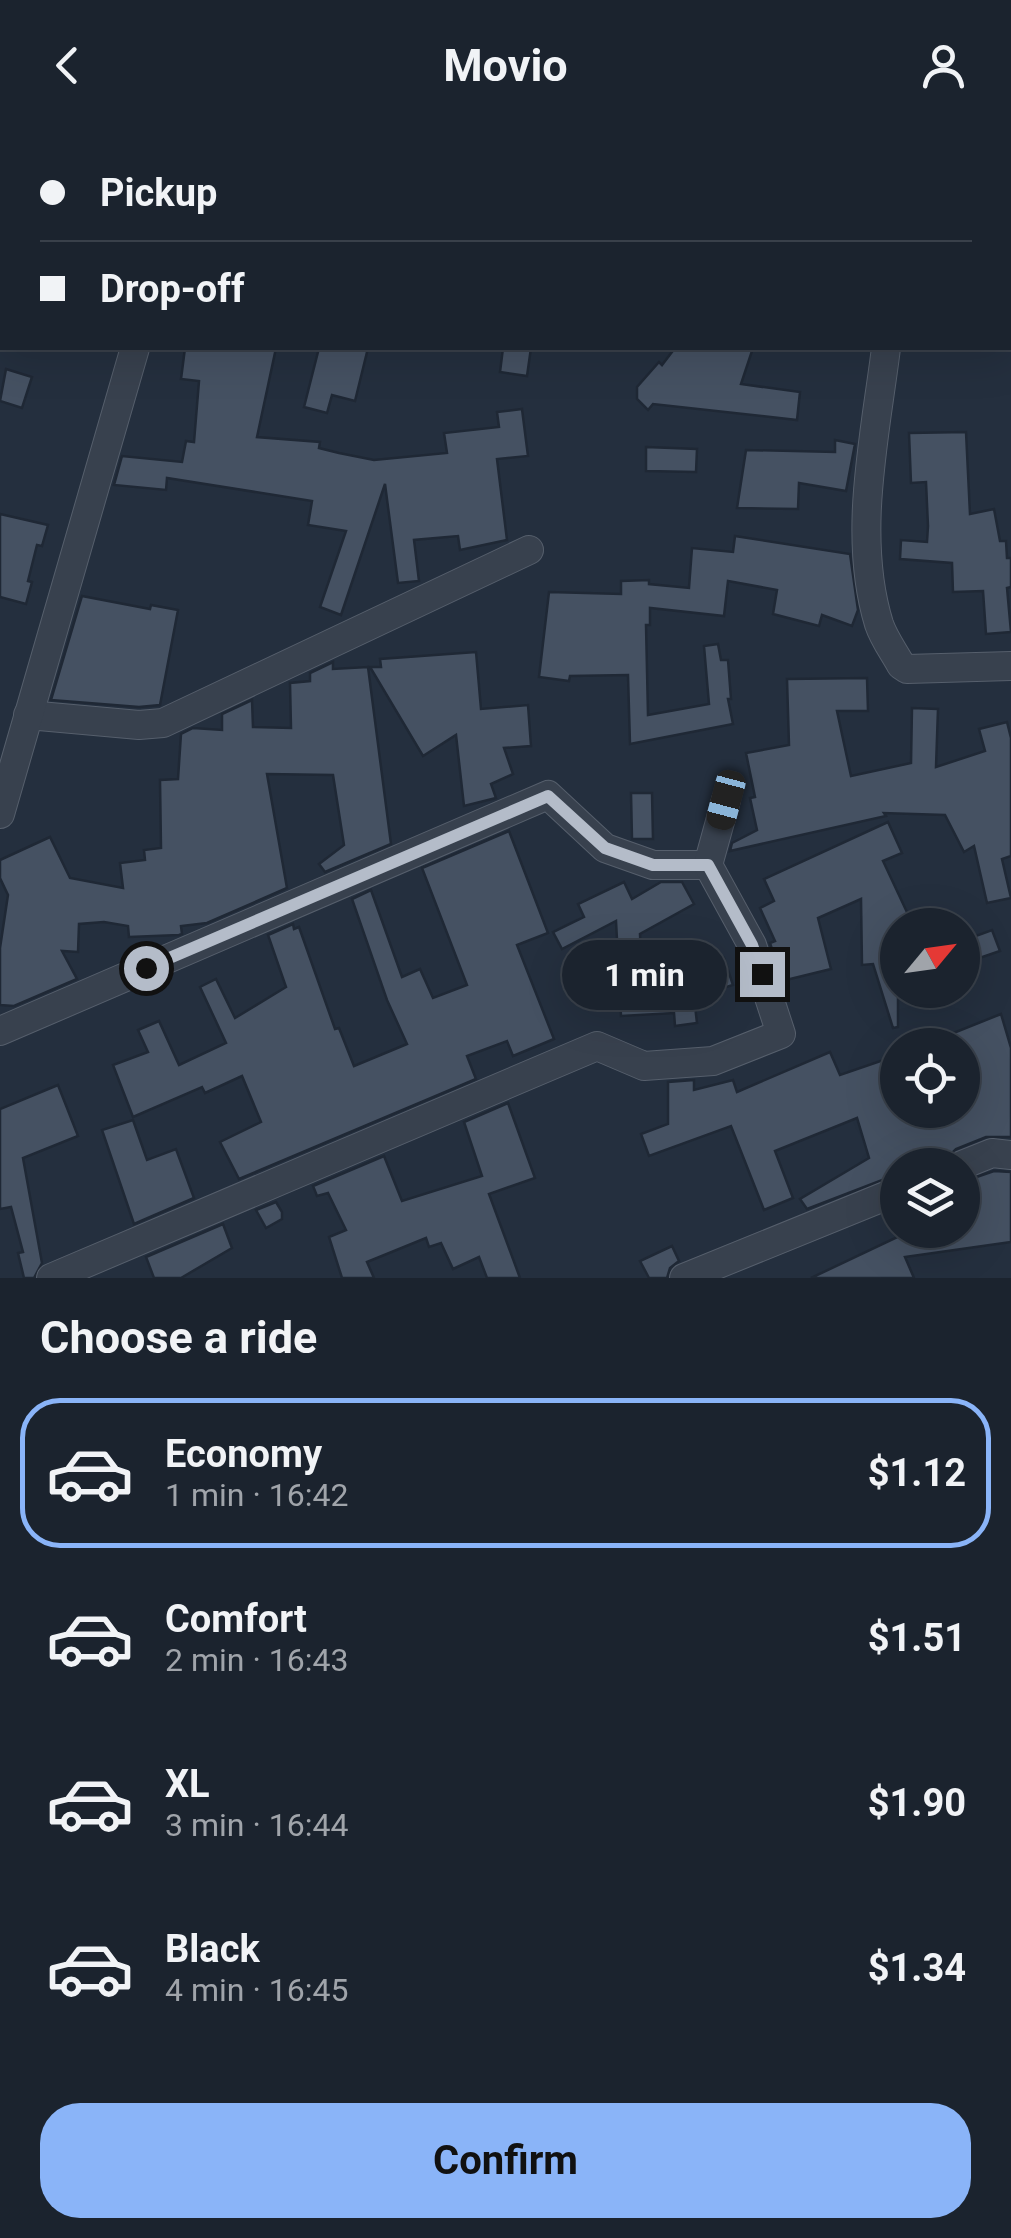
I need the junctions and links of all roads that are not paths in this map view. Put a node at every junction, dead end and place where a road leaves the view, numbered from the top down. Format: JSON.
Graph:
{"nodes":[{"id":1,"x":133,"y":350,"type":"edge"},
{"id":2,"x":886,"y":350,"type":"edge"},
{"id":3,"x":529,"y":550,"type":"dead end"},
{"id":4,"x":1011,"y":666,"type":"edge"},
{"id":5,"x":28,"y":716,"type":"junction"},
{"id":6,"x":726,"y":800,"type":"dead end"},
{"id":7,"x":0,"y":814,"type":"edge"},
{"id":8,"x":708,"y":865,"type":"junction"},
{"id":9,"x":0,"y":1031,"type":"edge"},
{"id":10,"x":1011,"y":1155,"type":"edge"},
{"id":11,"x":980,"y":1158,"type":"edge"},
{"id":12,"x":880,"y":1198,"type":"edge"},
{"id":13,"x":51,"y":1278,"type":"edge"},
{"id":14,"x":684,"y":1278,"type":"edge"}],
"edges":[{"from":1,"to":5,"type":"street"},
{"from":2,"to":4,"type":"street"},
{"from":3,"to":5,"type":"street"},
{"from":5,"to":7,"type":"street"},
{"from":6,"to":8,"type":"street"},
{"from":8,"to":9,"type":"street"},
{"from":8,"to":13,"type":"street"},
{"from":10,"to":11,"type":"street"},
{"from":12,"to":14,"type":"street"}]}
